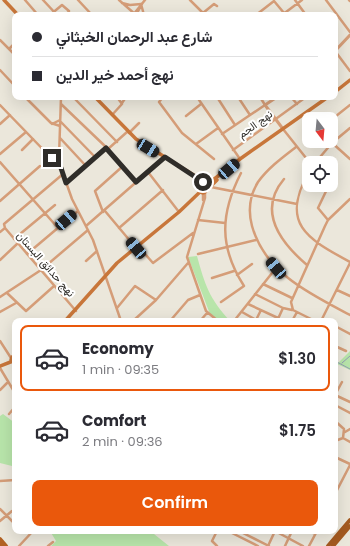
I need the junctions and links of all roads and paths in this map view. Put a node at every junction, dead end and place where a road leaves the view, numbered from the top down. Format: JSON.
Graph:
{"nodes":[{"id":1,"x":4,"y":0,"type":"edge"},
{"id":2,"x":25,"y":0,"type":"edge"},
{"id":3,"x":43,"y":0,"type":"edge"},
{"id":4,"x":78,"y":0,"type":"edge"},
{"id":5,"x":119,"y":0,"type":"edge"},
{"id":6,"x":190,"y":0,"type":"edge"},
{"id":7,"x":295,"y":0,"type":"edge"},
{"id":8,"x":302,"y":0,"type":"edge"},
{"id":9,"x":326,"y":0,"type":"edge"},
{"id":10,"x":122,"y":3,"type":"junction"},
{"id":11,"x":143,"y":3,"type":"edge"},
{"id":12,"x":298,"y":3,"type":"junction"},
{"id":13,"x":217,"y":6,"type":"dead end"},
{"id":14,"x":15,"y":12,"type":"edge"},
{"id":15,"x":35,"y":12,"type":"edge"},
{"id":16,"x":54,"y":12,"type":"joint"},
{"id":17,"x":68,"y":12,"type":"edge"},
{"id":18,"x":89,"y":12,"type":"edge"},
{"id":19,"x":132,"y":12,"type":"edge"},
{"id":20,"x":136,"y":12,"type":"edge"},
{"id":21,"x":202,"y":12,"type":"edge"},
{"id":22,"x":206,"y":12,"type":"edge"},
{"id":23,"x":260,"y":12,"type":"edge"},
{"id":24,"x":282,"y":12,"type":"edge"},
{"id":25,"x":286,"y":12,"type":"edge"},
{"id":26,"x":304,"y":12,"type":"edge"},
{"id":27,"x":335,"y":12,"type":"edge"},
{"id":28,"x":338,"y":16,"type":"edge"},
{"id":29,"x":350,"y":32,"type":"edge"},
{"id":30,"x":350,"y":35,"type":"edge"},
{"id":31,"x":0,"y":40,"type":"edge"},
{"id":32,"x":12,"y":46,"type":"edge"},
{"id":33,"x":338,"y":48,"type":"edge"},
{"id":34,"x":9,"y":49,"type":"junction"},
{"id":35,"x":12,"y":52,"type":"edge"},
{"id":36,"x":338,"y":55,"type":"edge"},
{"id":37,"x":0,"y":70,"type":"edge"},
{"id":38,"x":350,"y":71,"type":"edge"},
{"id":39,"x":350,"y":80,"type":"edge"},
{"id":40,"x":12,"y":83,"type":"edge"},
{"id":41,"x":338,"y":90,"type":"edge"},
{"id":42,"x":28,"y":100,"type":"edge"},
{"id":43,"x":76,"y":100,"type":"edge"},
{"id":44,"x":98,"y":100,"type":"edge"},
{"id":45,"x":159,"y":100,"type":"edge"},
{"id":46,"x":199,"y":100,"type":"edge"},
{"id":47,"x":219,"y":100,"type":"edge"},
{"id":48,"x":240,"y":100,"type":"edge"},
{"id":49,"x":262,"y":100,"type":"edge"},
{"id":50,"x":273,"y":100,"type":"edge"},
{"id":51,"x":294,"y":100,"type":"edge"},
{"id":52,"x":302,"y":100,"type":"edge"},
{"id":53,"x":324,"y":100,"type":"edge"},
{"id":54,"x":121,"y":102,"type":"edge"},
{"id":55,"x":61,"y":103,"type":"joint"},
{"id":56,"x":202,"y":104,"type":"junction"},
{"id":57,"x":297,"y":104,"type":"junction"},
{"id":58,"x":0,"y":105,"type":"edge"},
{"id":59,"x":266,"y":105,"type":"junction"},
{"id":60,"x":350,"y":105,"type":"edge"},
{"id":61,"x":338,"y":114,"type":"edge"},
{"id":62,"x":10,"y":115,"type":"junction"},
{"id":63,"x":112,"y":115,"type":"junction"},
{"id":64,"x":250,"y":115,"type":"junction"},
{"id":65,"x":186,"y":116,"type":"dead end"},
{"id":66,"x":276,"y":119,"type":"junction"},
{"id":67,"x":60,"y":123,"type":"junction"},
{"id":68,"x":139,"y":123,"type":"dead end"},
{"id":69,"x":0,"y":124,"type":"edge"},
{"id":70,"x":52,"y":124,"type":"junction"},
{"id":71,"x":235,"y":125,"type":"junction"},
{"id":72,"x":218,"y":128,"type":"junction"},
{"id":73,"x":350,"y":128,"type":"edge"},
{"id":74,"x":283,"y":129,"type":"junction"},
{"id":75,"x":26,"y":132,"type":"junction"},
{"id":76,"x":128,"y":132,"type":"junction"},
{"id":77,"x":222,"y":134,"type":"junction"},
{"id":78,"x":60,"y":136,"type":"junction"},
{"id":79,"x":338,"y":137,"type":"edge"},
{"id":80,"x":33,"y":139,"type":"junction"},
{"id":81,"x":117,"y":142,"type":"junction"},
{"id":82,"x":196,"y":144,"type":"junction"},
{"id":83,"x":296,"y":147,"type":"junction"},
{"id":84,"x":338,"y":148,"type":"edge"},
{"id":85,"x":107,"y":149,"type":"junction"},
{"id":86,"x":22,"y":150,"type":"dead end"},
{"id":87,"x":233,"y":150,"type":"junction"},
{"id":88,"x":0,"y":154,"type":"edge"},
{"id":89,"x":304,"y":156,"type":"edge"},
{"id":90,"x":165,"y":157,"type":"junction"},
{"id":91,"x":95,"y":158,"type":"junction"},
{"id":92,"x":214,"y":159,"type":"dead end"},
{"id":93,"x":350,"y":159,"type":"edge"},
{"id":94,"x":240,"y":160,"type":"junction"},
{"id":95,"x":0,"y":162,"type":"edge"},
{"id":96,"x":40,"y":166,"type":"dead end"},
{"id":97,"x":86,"y":166,"type":"junction"},
{"id":98,"x":123,"y":166,"type":"junction"},
{"id":99,"x":61,"y":168,"type":"junction"},
{"id":100,"x":148,"y":172,"type":"junction"},
{"id":101,"x":241,"y":173,"type":"dead end"},
{"id":102,"x":63,"y":174,"type":"junction"},
{"id":103,"x":198,"y":178,"type":"junction"},
{"id":104,"x":218,"y":178,"type":"junction"},
{"id":105,"x":284,"y":179,"type":"dead end"},
{"id":106,"x":136,"y":182,"type":"junction"},
{"id":107,"x":203,"y":182,"type":"junction"},
{"id":108,"x":213,"y":182,"type":"junction"},
{"id":109,"x":66,"y":183,"type":"junction"},
{"id":110,"x":20,"y":184,"type":"junction"},
{"id":111,"x":211,"y":187,"type":"junction"},
{"id":112,"x":163,"y":190,"type":"junction"},
{"id":113,"x":203,"y":190,"type":"junction"},
{"id":114,"x":302,"y":191,"type":"edge"},
{"id":115,"x":232,"y":192,"type":"junction"},
{"id":116,"x":326,"y":192,"type":"edge"},
{"id":117,"x":252,"y":196,"type":"junction"},
{"id":118,"x":32,"y":199,"type":"junction"},
{"id":119,"x":273,"y":199,"type":"junction"},
{"id":120,"x":350,"y":199,"type":"edge"},
{"id":121,"x":0,"y":201,"type":"edge"},
{"id":122,"x":297,"y":204,"type":"junction"},
{"id":123,"x":55,"y":205,"type":"dead end"},
{"id":124,"x":78,"y":211,"type":"junction"},
{"id":125,"x":104,"y":211,"type":"junction"},
{"id":126,"x":179,"y":212,"type":"junction"},
{"id":127,"x":45,"y":214,"type":"junction"},
{"id":128,"x":198,"y":220,"type":"junction"},
{"id":129,"x":328,"y":220,"type":"junction"},
{"id":130,"x":225,"y":223,"type":"junction"},
{"id":131,"x":86,"y":226,"type":"junction"},
{"id":132,"x":5,"y":228,"type":"junction"},
{"id":133,"x":58,"y":228,"type":"junction"},
{"id":134,"x":120,"y":228,"type":"junction"},
{"id":135,"x":88,"y":230,"type":"junction"},
{"id":136,"x":0,"y":232,"type":"edge"},
{"id":137,"x":194,"y":232,"type":"junction"},
{"id":138,"x":14,"y":239,"type":"junction"},
{"id":139,"x":256,"y":240,"type":"junction"},
{"id":140,"x":18,"y":244,"type":"junction"},
{"id":141,"x":317,"y":244,"type":"junction"},
{"id":142,"x":137,"y":247,"type":"junction"},
{"id":143,"x":226,"y":247,"type":"junction"},
{"id":144,"x":97,"y":251,"type":"junction"},
{"id":145,"x":27,"y":254,"type":"junction"},
{"id":146,"x":198,"y":254,"type":"dead end"},
{"id":147,"x":0,"y":260,"type":"edge"},
{"id":148,"x":86,"y":261,"type":"dead end"},
{"id":149,"x":350,"y":262,"type":"edge"},
{"id":150,"x":188,"y":263,"type":"junction"},
{"id":151,"x":252,"y":264,"type":"dead end"},
{"id":152,"x":307,"y":265,"type":"junction"},
{"id":153,"x":276,"y":268,"type":"junction"},
{"id":154,"x":41,"y":270,"type":"junction"},
{"id":155,"x":234,"y":271,"type":"junction"},
{"id":156,"x":345,"y":273,"type":"junction"},
{"id":157,"x":237,"y":275,"type":"junction"},
{"id":158,"x":350,"y":276,"type":"edge"},
{"id":159,"x":104,"y":277,"type":"junction"},
{"id":160,"x":212,"y":278,"type":"dead end"},
{"id":161,"x":263,"y":284,"type":"junction"},
{"id":162,"x":297,"y":285,"type":"junction"},
{"id":163,"x":54,"y":286,"type":"junction"},
{"id":164,"x":337,"y":290,"type":"junction"},
{"id":165,"x":7,"y":293,"type":"junction"},
{"id":166,"x":255,"y":294,"type":"junction"},
{"id":167,"x":200,"y":295,"type":"junction"},
{"id":168,"x":350,"y":296,"type":"edge"},
{"id":169,"x":0,"y":297,"type":"edge"},
{"id":170,"x":292,"y":298,"type":"junction"},
{"id":171,"x":156,"y":300,"type":"junction"},
{"id":172,"x":221,"y":302,"type":"dead end"},
{"id":173,"x":16,"y":303,"type":"junction"},
{"id":174,"x":248,"y":304,"type":"junction"},
{"id":175,"x":330,"y":304,"type":"junction"},
{"id":176,"x":117,"y":308,"type":"junction"},
{"id":177,"x":283,"y":308,"type":"junction"},
{"id":178,"x":261,"y":310,"type":"junction"},
{"id":179,"x":293,"y":310,"type":"junction"},
{"id":180,"x":76,"y":311,"type":"junction"},
{"id":181,"x":0,"y":312,"type":"edge"},
{"id":182,"x":242,"y":312,"type":"junction"},
{"id":183,"x":296,"y":312,"type":"junction"},
{"id":184,"x":207,"y":313,"type":"junction"},
{"id":185,"x":350,"y":315,"type":"edge"},
{"id":186,"x":308,"y":317,"type":"edge"},
{"id":187,"x":68,"y":318,"type":"edge"},
{"id":188,"x":120,"y":318,"type":"edge"},
{"id":189,"x":136,"y":318,"type":"edge"},
{"id":190,"x":173,"y":318,"type":"edge"},
{"id":191,"x":203,"y":318,"type":"edge"},
{"id":192,"x":214,"y":318,"type":"edge"},
{"id":193,"x":237,"y":318,"type":"edge"},
{"id":194,"x":251,"y":318,"type":"edge"},
{"id":195,"x":257,"y":318,"type":"edge"},
{"id":196,"x":275,"y":318,"type":"edge"},
{"id":197,"x":279,"y":318,"type":"edge"},
{"id":198,"x":293,"y":318,"type":"edge"},
{"id":199,"x":324,"y":318,"type":"edge"},
{"id":200,"x":338,"y":328,"type":"edge"},
{"id":201,"x":350,"y":334,"type":"edge"},
{"id":202,"x":1,"y":343,"type":"edge"},
{"id":203,"x":338,"y":347,"type":"edge"},
{"id":204,"x":346,"y":351,"type":"dead end"},
{"id":205,"x":12,"y":358,"type":"edge"},
{"id":206,"x":12,"y":360,"type":"edge"},
{"id":207,"x":0,"y":366,"type":"edge"},
{"id":208,"x":8,"y":382,"type":"junction"},
{"id":209,"x":342,"y":382,"type":"dead end"},
{"id":210,"x":12,"y":388,"type":"edge"},
{"id":211,"x":338,"y":388,"type":"edge"},
{"id":212,"x":0,"y":390,"type":"edge"},
{"id":213,"x":338,"y":396,"type":"edge"},
{"id":214,"x":350,"y":402,"type":"edge"},
{"id":215,"x":338,"y":407,"type":"edge"},
{"id":216,"x":12,"y":410,"type":"edge"},
{"id":217,"x":350,"y":413,"type":"edge"},
{"id":218,"x":9,"y":414,"type":"dead end"},
{"id":219,"x":338,"y":423,"type":"edge"},
{"id":220,"x":350,"y":429,"type":"edge"},
{"id":221,"x":345,"y":432,"type":"junction"},
{"id":222,"x":343,"y":438,"type":"junction"},
{"id":223,"x":338,"y":439,"type":"edge"},
{"id":224,"x":350,"y":442,"type":"edge"},
{"id":225,"x":338,"y":458,"type":"edge"},
{"id":226,"x":350,"y":464,"type":"edge"},
{"id":227,"x":12,"y":480,"type":"edge"},
{"id":228,"x":0,"y":481,"type":"edge"},
{"id":229,"x":338,"y":488,"type":"edge"},
{"id":230,"x":0,"y":510,"type":"edge"},
{"id":231,"x":12,"y":511,"type":"dead end"},
{"id":232,"x":6,"y":517,"type":"junction"},
{"id":233,"x":350,"y":520,"type":"edge"},
{"id":234,"x":0,"y":521,"type":"edge"},
{"id":235,"x":12,"y":522,"type":"edge"},
{"id":236,"x":350,"y":526,"type":"edge"},
{"id":237,"x":30,"y":534,"type":"edge"},
{"id":238,"x":216,"y":534,"type":"edge"},
{"id":239,"x":234,"y":534,"type":"edge"},
{"id":240,"x":245,"y":534,"type":"edge"},
{"id":241,"x":274,"y":534,"type":"edge"},
{"id":242,"x":279,"y":534,"type":"edge"},
{"id":243,"x":290,"y":534,"type":"edge"},
{"id":244,"x":315,"y":534,"type":"edge"},
{"id":245,"x":0,"y":538,"type":"edge"},
{"id":246,"x":288,"y":539,"type":"junction"},
{"id":247,"x":53,"y":542,"type":"dead end"},
{"id":248,"x":0,"y":544,"type":"edge"},
{"id":249,"x":2,"y":546,"type":"edge"},
{"id":250,"x":6,"y":546,"type":"edge"},
{"id":251,"x":18,"y":546,"type":"edge"},
{"id":252,"x":48,"y":546,"type":"edge"},
{"id":253,"x":217,"y":546,"type":"edge"},
{"id":254,"x":258,"y":546,"type":"edge"},
{"id":255,"x":268,"y":546,"type":"edge"},
{"id":256,"x":285,"y":546,"type":"edge"},
{"id":257,"x":303,"y":546,"type":"edge"},
{"id":258,"x":309,"y":546,"type":"edge"},
{"id":259,"x":328,"y":546,"type":"edge"},
{"id":260,"x":333,"y":546,"type":"edge"}],
"edges":[{"from":1,"to":14,"type":"main road"},
{"from":2,"to":15,"type":"street"},
{"from":3,"to":16,"type":"street"},
{"from":4,"to":18,"type":"street"},
{"from":5,"to":10,"type":"street"},
{"from":6,"to":21,"type":"street"},
{"from":7,"to":12,"type":"street"},
{"from":8,"to":12,"type":"street"},
{"from":9,"to":27,"type":"street"},
{"from":10,"to":11,"type":"street"},
{"from":10,"to":19,"type":"street"},
{"from":11,"to":20,"type":"street"},
{"from":12,"to":25,"type":"street"},
{"from":12,"to":26,"type":"street"},
{"from":13,"to":22,"type":"street"},
{"from":16,"to":17,"type":"street"},
{"from":23,"to":24,"type":"street"},
{"from":28,"to":29,"type":"street"},
{"from":30,"to":33,"type":"street"},
{"from":31,"to":34,"type":"street"},
{"from":32,"to":34,"type":"street"},
{"from":34,"to":35,"type":"street"},
{"from":36,"to":38,"type":"street"},
{"from":37,"to":40,"type":"street"},
{"from":39,"to":41,"type":"main road"},
{"from":42,"to":70,"type":"street"},
{"from":43,"to":81,"type":"street"},
{"from":44,"to":63,"type":"main road"},
{"from":45,"to":82,"type":"street"},
{"from":46,"to":56,"type":"street"},
{"from":47,"to":71,"type":"street"},
{"from":48,"to":64,"type":"street"},
{"from":49,"to":59,"type":"street"},
{"from":50,"to":59,"type":"street"},
{"from":51,"to":57,"type":"street"},
{"from":52,"to":57,"type":"street","name":"نهج الجم"},
{"from":53,"to":74,"type":"main road"},
{"from":54,"to":63,"type":"street"},
{"from":55,"to":67,"type":"street"},
{"from":55,"to":85,"type":"street"},
{"from":56,"to":65,"type":"street"},
{"from":56,"to":72,"type":"street"},
{"from":57,"to":66,"type":"street","name":"نهج الجم"},
{"from":58,"to":62,"type":"street"},
{"from":59,"to":64,"type":"street"},
{"from":59,"to":66,"type":"street"},
{"from":60,"to":61,"type":"street"},
{"from":62,"to":69,"type":"street"},
{"from":62,"to":75,"type":"street"},
{"from":63,"to":76,"type":"main road"},
{"from":64,"to":71,"type":"street"},
{"from":66,"to":74,"type":"street"},
{"from":66,"to":87,"type":"street","name":"نهج الجم"},
{"from":67,"to":70,"type":"street"},
{"from":67,"to":70,"type":"street"},
{"from":67,"to":78,"type":"street"},
{"from":67,"to":91,"type":"street"},
{"from":68,"to":76,"type":"street"},
{"from":70,"to":78,"type":"street"},
{"from":71,"to":77,"type":"street"},
{"from":72,"to":77,"type":"street"},
{"from":72,"to":82,"type":"street"},
{"from":73,"to":79,"type":"street"},
{"from":74,"to":83,"type":"street"},
{"from":74,"to":94,"type":"main road"},
{"from":75,"to":80,"type":"street"},
{"from":75,"to":88,"type":"street"},
{"from":76,"to":81,"type":"street"},
{"from":76,"to":90,"type":"main road"},
{"from":77,"to":87,"type":"street"},
{"from":78,"to":97,"type":"street"},
{"from":78,"to":99,"type":"street"},
{"from":80,"to":86,"type":"street"},
{"from":80,"to":99,"type":"street"},
{"from":81,"to":85,"type":"street"},
{"from":82,"to":92,"type":"street"},
{"from":83,"to":89,"type":"street"},
{"from":83,"to":117,"type":"street"},
{"from":84,"to":93,"type":"street"},
{"from":85,"to":91,"type":"street"},
{"from":85,"to":98,"type":"street"},
{"from":87,"to":94,"type":"street"},
{"from":90,"to":100,"type":"street"},
{"from":90,"to":103,"type":"main road"},
{"from":91,"to":97,"type":"street"},
{"from":94,"to":104,"type":"main road"},
{"from":95,"to":110,"type":"street"},
{"from":96,"to":110,"type":"street"},
{"from":97,"to":109,"type":"street"},
{"from":98,"to":106,"type":"street"},
{"from":98,"to":125,"type":"street"},
{"from":99,"to":102,"type":"street"},
{"from":100,"to":106,"type":"street"},
{"from":100,"to":112,"type":"street"},
{"from":101,"to":115,"type":"street"},
{"from":102,"to":109,"type":"street"},
{"from":102,"to":118,"type":"street"},
{"from":103,"to":107,"type":"main road"},
{"from":103,"to":113,"type":"main road"},
{"from":104,"to":108,"type":"main road"},
{"from":104,"to":111,"type":"main road"},
{"from":105,"to":119,"type":"street"},
{"from":106,"to":125,"type":"street"},
{"from":107,"to":108,"type":"main road"},
{"from":107,"to":113,"type":"main road"},
{"from":108,"to":113,"type":"main road"},
{"from":109,"to":124,"type":"street"},
{"from":110,"to":118,"type":"street"},
{"from":110,"to":121,"type":"street"},
{"from":111,"to":113,"type":"main road"},
{"from":111,"to":115,"type":"street"},
{"from":112,"to":126,"type":"street"},
{"from":112,"to":134,"type":"street"},
{"from":113,"to":126,"type":"main road"},
{"from":113,"to":128,"type":"street"},
{"from":114,"to":122,"type":"street"},
{"from":115,"to":117,"type":"street"},
{"from":115,"to":130,"type":"street"},
{"from":116,"to":129,"type":"street"},
{"from":117,"to":119,"type":"street"},
{"from":117,"to":139,"type":"street"},
{"from":118,"to":127,"type":"street"},
{"from":118,"to":132,"type":"street"},
{"from":119,"to":122,"type":"street"},
{"from":119,"to":152,"type":"street"},
{"from":120,"to":129,"type":"street"},
{"from":122,"to":141,"type":"street"},
{"from":123,"to":127,"type":"street"},
{"from":124,"to":131,"type":"street"},
{"from":124,"to":133,"type":"street"},
{"from":125,"to":131,"type":"street"},
{"from":125,"to":134,"type":"street"},
{"from":126,"to":142,"type":"main road"},
{"from":127,"to":133,"type":"street"},
{"from":127,"to":138,"type":"street"},
{"from":128,"to":130,"type":"street"},
{"from":128,"to":137,"type":"street"},
{"from":129,"to":141,"type":"street"},
{"from":130,"to":143,"type":"street"},
{"from":131,"to":135,"type":"street"},
{"from":132,"to":136,"type":"street"},
{"from":132,"to":138,"type":"street","name":"نهج حدائق البستان"},
{"from":133,"to":145,"type":"street"},
{"from":134,"to":142,"type":"street"},
{"from":135,"to":144,"type":"street"},
{"from":135,"to":154,"type":"street"},
{"from":137,"to":142,"type":"street"},
{"from":137,"to":150,"type":"street"},
{"from":138,"to":140,"type":"street","name":"نهج حدائق البستان"},
{"from":139,"to":143,"type":"street"},
{"from":139,"to":153,"type":"street"},
{"from":140,"to":145,"type":"street","name":"نهج حدائق البستان"},
{"from":140,"to":147,"type":"street"},
{"from":141,"to":149,"type":"street"},
{"from":141,"to":152,"type":"street"},
{"from":142,"to":159,"type":"main road"},
{"from":143,"to":146,"type":"street"},
{"from":143,"to":155,"type":"street"},
{"from":144,"to":148,"type":"street"},
{"from":144,"to":159,"type":"street"},
{"from":145,"to":154,"type":"street","name":"نهج حدائق البستان"},
{"from":149,"to":156,"type":"street"},
{"from":150,"to":167,"type":"street"},
{"from":150,"to":171,"type":"street"},
{"from":151,"to":157,"type":"street"},
{"from":152,"to":162,"type":"street"},
{"from":153,"to":161,"type":"street"},
{"from":153,"to":162,"type":"street"},
{"from":154,"to":163,"type":"street","name":"نهج حدائق البستان"},
{"from":154,"to":165,"type":"street"},
{"from":155,"to":157,"type":"street"},
{"from":155,"to":160,"type":"street"},
{"from":156,"to":158,"type":"street"},
{"from":156,"to":164,"type":"street"},
{"from":157,"to":172,"type":"street"},
{"from":159,"to":176,"type":"street"},
{"from":159,"to":180,"type":"main road"},
{"from":161,"to":166,"type":"street"},
{"from":161,"to":170,"type":"street"},
{"from":162,"to":170,"type":"street"},
{"from":162,"to":175,"type":"street"},
{"from":163,"to":173,"type":"street"},
{"from":163,"to":180,"type":"street","name":"نهج حدائق البستان"},
{"from":164,"to":168,"type":"street"},
{"from":164,"to":175,"type":"street"},
{"from":165,"to":169,"type":"street"},
{"from":165,"to":173,"type":"street"},
{"from":166,"to":174,"type":"street"},
{"from":166,"to":177,"type":"street"},
{"from":167,"to":184,"type":"street"},
{"from":167,"to":190,"type":"street"},
{"from":170,"to":179,"type":"street"},
{"from":171,"to":176,"type":"street"},
{"from":171,"to":189,"type":"street"},
{"from":173,"to":181,"type":"street"},
{"from":174,"to":178,"type":"street"},
{"from":174,"to":182,"type":"street"},
{"from":175,"to":185,"type":"street"},
{"from":175,"to":199,"type":"street"},
{"from":176,"to":188,"type":"street"},
{"from":177,"to":179,"type":"street"},
{"from":177,"to":197,"type":"street"},
{"from":178,"to":195,"type":"street"},
{"from":178,"to":196,"type":"street"},
{"from":179,"to":183,"type":"street"},
{"from":180,"to":187,"type":"main road"},
{"from":182,"to":193,"type":"street"},
{"from":182,"to":194,"type":"street"},
{"from":183,"to":186,"type":"street"},
{"from":183,"to":198,"type":"street"},
{"from":184,"to":191,"type":"street"},
{"from":184,"to":192,"type":"street"},
{"from":200,"to":201,"type":"street"},
{"from":202,"to":205,"type":"street"},
{"from":203,"to":204,"type":"street"},
{"from":206,"to":207,"type":"main road"},
{"from":207,"to":208,"type":"street"},
{"from":208,"to":210,"type":"street"},
{"from":208,"to":212,"type":"street"},
{"from":209,"to":211,"type":"street"},
{"from":213,"to":214,"type":"street"},
{"from":215,"to":217,"type":"street"},
{"from":216,"to":218,"type":"street"},
{"from":219,"to":221,"type":"street"},
{"from":220,"to":221,"type":"street"},
{"from":221,"to":222,"type":"street"},
{"from":222,"to":223,"type":"street"},
{"from":222,"to":224,"type":"street"},
{"from":225,"to":226,"type":"street"},
{"from":226,"to":229,"type":"street"},
{"from":227,"to":228,"type":"street"},
{"from":230,"to":232,"type":"street"},
{"from":231,"to":232,"type":"street"},
{"from":232,"to":234,"type":"street"},
{"from":232,"to":235,"type":"street"},
{"from":233,"to":259,"type":"highway"},
{"from":236,"to":260,"type":"highway"},
{"from":237,"to":251,"type":"street"},
{"from":238,"to":253,"type":"street"},
{"from":239,"to":254,"type":"street"},
{"from":240,"to":255,"type":"street"},
{"from":241,"to":255,"type":"street"},
{"from":242,"to":246,"type":"street"},
{"from":243,"to":246,"type":"street"},
{"from":244,"to":258,"type":"street"},
{"from":245,"to":250,"type":"main road"},
{"from":246,"to":256,"type":"street"},
{"from":246,"to":257,"type":"street"},
{"from":247,"to":252,"type":"street"},
{"from":248,"to":249,"type":"main road"}]}
